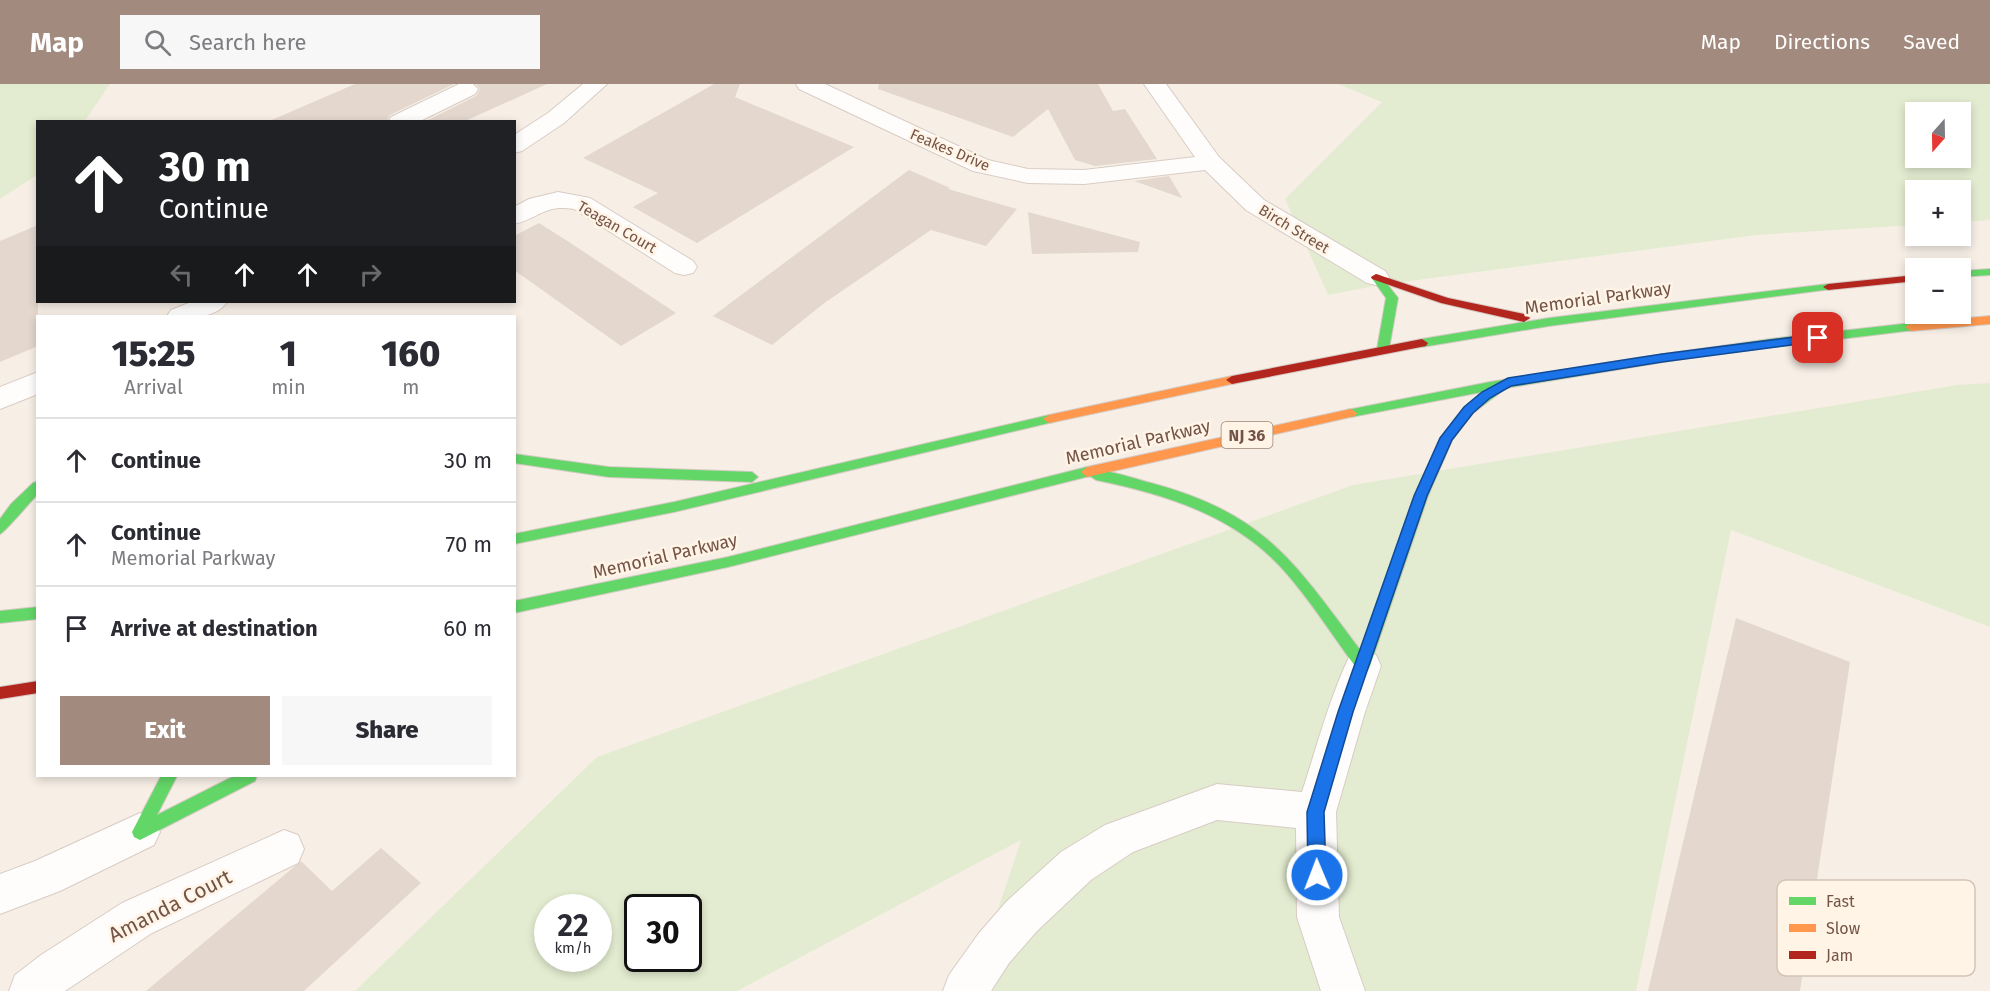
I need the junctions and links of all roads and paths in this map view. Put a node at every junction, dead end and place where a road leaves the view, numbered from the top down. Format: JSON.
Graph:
{"nodes":[{"id":1,"x":596,"y":84,"type":"edge"},
{"id":2,"x":807,"y":84,"type":"edge"},
{"id":3,"x":1155,"y":84,"type":"edge"},
{"id":4,"x":467,"y":89,"type":"dead end"},
{"id":5,"x":403,"y":120,"type":"edge"},
{"id":6,"x":516,"y":145,"type":"edge"},
{"id":7,"x":1210,"y":162,"type":"junction"},
{"id":8,"x":516,"y":216,"type":"edge"},
{"id":9,"x":684,"y":267,"type":"dead end"},
{"id":10,"x":1990,"y":272,"type":"edge"},
{"id":11,"x":1971,"y":273,"type":"edge"},
{"id":12,"x":1376,"y":278,"type":"junction"},
{"id":13,"x":1905,"y":279,"type":"edge"},
{"id":14,"x":211,"y":303,"type":"edge"},
{"id":15,"x":183,"y":315,"type":"edge"},
{"id":16,"x":1990,"y":320,"type":"edge"},
{"id":17,"x":1549,"y":322,"type":"junction"},
{"id":18,"x":1383,"y":349,"type":"junction"},
{"id":19,"x":1508,"y":382,"type":"junction"},
{"id":20,"x":36,"y":383,"type":"edge"},
{"id":21,"x":0,"y":399,"type":"edge"},
{"id":22,"x":516,"y":458,"type":"edge"},
{"id":23,"x":1085,"y":472,"type":"junction"},
{"id":24,"x":814,"y":476,"type":"junction"},
{"id":25,"x":36,"y":488,"type":"edge"},
{"id":26,"x":0,"y":529,"type":"edge"},
{"id":27,"x":516,"y":539,"type":"edge"},
{"id":28,"x":516,"y":607,"type":"edge"},
{"id":29,"x":36,"y":613,"type":"edge"},
{"id":30,"x":0,"y":617,"type":"edge"},
{"id":31,"x":1363,"y":666,"type":"junction"},
{"id":32,"x":36,"y":687,"type":"edge"},
{"id":33,"x":2,"y":692,"type":"edge"},
{"id":34,"x":169,"y":777,"type":"edge"},
{"id":35,"x":247,"y":777,"type":"edge"},
{"id":36,"x":1316,"y":812,"type":"junction"},
{"id":37,"x":140,"y":832,"type":"junction"},
{"id":38,"x":284,"y":849,"type":"dead end"},
{"id":39,"x":0,"y":894,"type":"edge"},
{"id":40,"x":31,"y":991,"type":"edge"},
{"id":41,"x":965,"y":991,"type":"edge"},
{"id":42,"x":1343,"y":991,"type":"edge"}],
"edges":[{"from":1,"to":6,"type":"street"},
{"from":2,"to":7,"type":"street","name":"Feakes Drive"},
{"from":3,"to":7,"type":"street","name":"Birch Street"},
{"from":4,"to":5,"type":"street"},
{"from":7,"to":12,"type":"street","name":"Birch Street"},
{"from":8,"to":9,"type":"street","name":"Teagan Court"},
{"from":10,"to":11,"type":"highway"},
{"from":12,"to":17,"type":"highway"},
{"from":12,"to":18,"type":"highway"},
{"from":13,"to":17,"type":"highway","name":"Memorial Parkway"},
{"from":14,"to":15,"type":"street"},
{"from":16,"to":19,"type":"highway","name":"Memorial Parkway","number":"NJ 36"},
{"from":17,"to":18,"type":"highway","name":"Memorial Parkway"},
{"from":18,"to":24,"type":"highway","name":"Memorial Parkway"},
{"from":19,"to":23,"type":"highway","name":"Memorial Parkway","number":"NJ 36"},
{"from":19,"to":31,"type":"highway"},
{"from":20,"to":21,"type":"street"},
{"from":22,"to":24,"type":"highway"},
{"from":23,"to":28,"type":"highway","name":"Memorial Parkway","number":"NJ 36"},
{"from":23,"to":31,"type":"highway"},
{"from":24,"to":27,"type":"highway","name":"Memorial Parkway"},
{"from":25,"to":26,"type":"highway"},
{"from":29,"to":30,"type":"highway"},
{"from":31,"to":36,"type":"street"},
{"from":32,"to":33,"type":"highway"},
{"from":34,"to":37,"type":"highway"},
{"from":35,"to":37,"type":"highway"},
{"from":36,"to":41,"type":"street"},
{"from":36,"to":42,"type":"street"},
{"from":37,"to":39,"type":"street"},
{"from":38,"to":40,"type":"street","name":"Amanda Court"}]}
